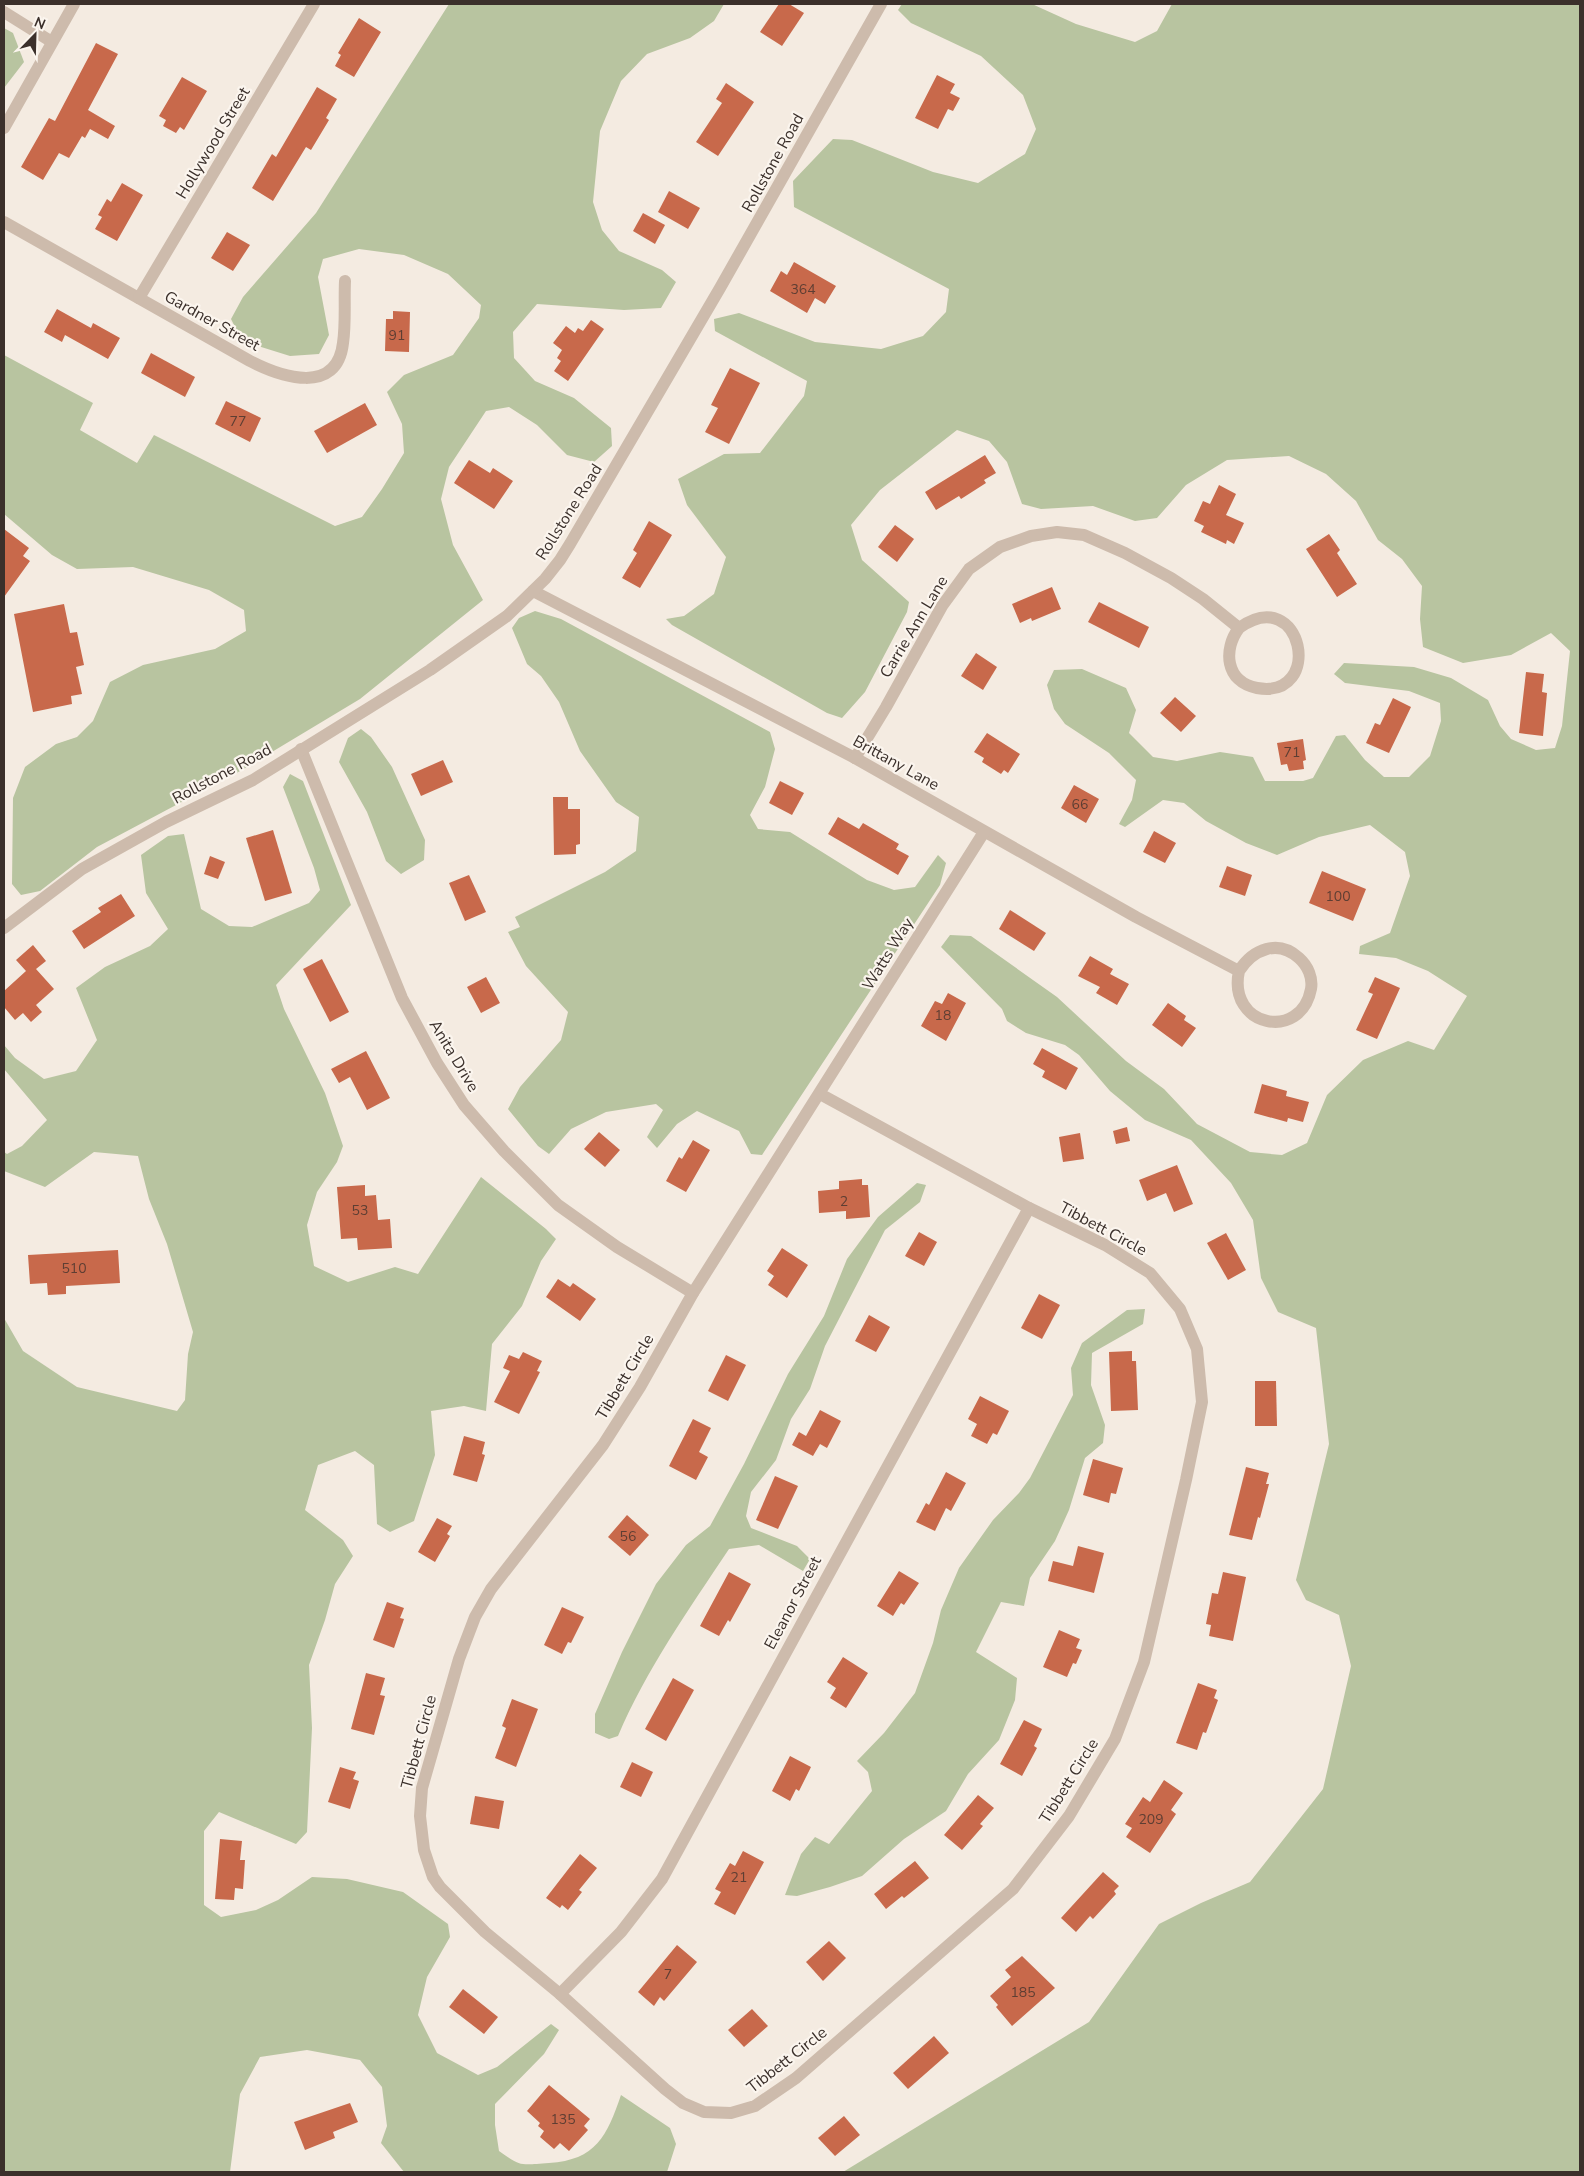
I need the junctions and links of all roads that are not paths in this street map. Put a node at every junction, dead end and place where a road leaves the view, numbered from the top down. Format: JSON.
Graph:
{"nodes":[{"id":1,"x":74,"y":4,"type":"edge"},
{"id":2,"x":314,"y":4,"type":"edge"},
{"id":3,"x":881,"y":4,"type":"edge"},
{"id":4,"x":4,"y":12,"type":"edge"},
{"id":5,"x":52,"y":42,"type":"junction"},
{"id":6,"x":4,"y":128,"type":"edge"},
{"id":7,"x":4,"y":222,"type":"edge"},
{"id":8,"x":345,"y":281,"type":"dead end"},
{"id":9,"x":139,"y":298,"type":"junction"},
{"id":10,"x":533,"y":590,"type":"junction"},
{"id":11,"x":1239,"y":628,"type":"junction"},
{"id":12,"x":301,"y":749,"type":"junction"},
{"id":13,"x":855,"y":758,"type":"junction"},
{"id":14,"x":984,"y":832,"type":"junction"},
{"id":15,"x":5,"y":923,"type":"edge"},
{"id":16,"x":1239,"y":971,"type":"junction"},
{"id":17,"x":820,"y":1094,"type":"junction"},
{"id":18,"x":1029,"y":1208,"type":"junction"},
{"id":19,"x":693,"y":1292,"type":"junction"},
{"id":20,"x":560,"y":1994,"type":"junction"}],
"edges":[{"from":1,"to":5,"type":"street"},
{"from":2,"to":9,"type":"street","name":"Hollywood Street"},
{"from":3,"to":10,"type":"street","name":"Rollstone Road"},
{"from":4,"to":5,"type":"street"},
{"from":5,"to":6,"type":"street"},
{"from":7,"to":9,"type":"street","name":"Gardner Street"},
{"from":8,"to":9,"type":"street","name":"Gardner Street"},
{"from":10,"to":12,"type":"street","name":"Rollstone Road"},
{"from":10,"to":13,"type":"street","name":"Brittany Lane"},
{"from":11,"to":11,"type":"street"},
{"from":11,"to":13,"type":"street","name":"Carrie Ann Lane"},
{"from":12,"to":15,"type":"street","name":"Rollstone Road"},
{"from":12,"to":19,"type":"street","name":"Anita Drive"},
{"from":13,"to":14,"type":"street","name":"Brittany Lane"},
{"from":14,"to":16,"type":"street","name":"Brittany Lane"},
{"from":14,"to":17,"type":"street","name":"Watts Way"},
{"from":16,"to":16,"type":"street"},
{"from":17,"to":18,"type":"street","name":"Tibbett Circle"},
{"from":17,"to":19,"type":"street","name":"Tibbett Circle"},
{"from":18,"to":20,"type":"street","name":"Eleanor Street"},
{"from":18,"to":20,"type":"street","name":"Tibbett Circle"},
{"from":19,"to":20,"type":"street","name":"Tibbett Circle"}]}
